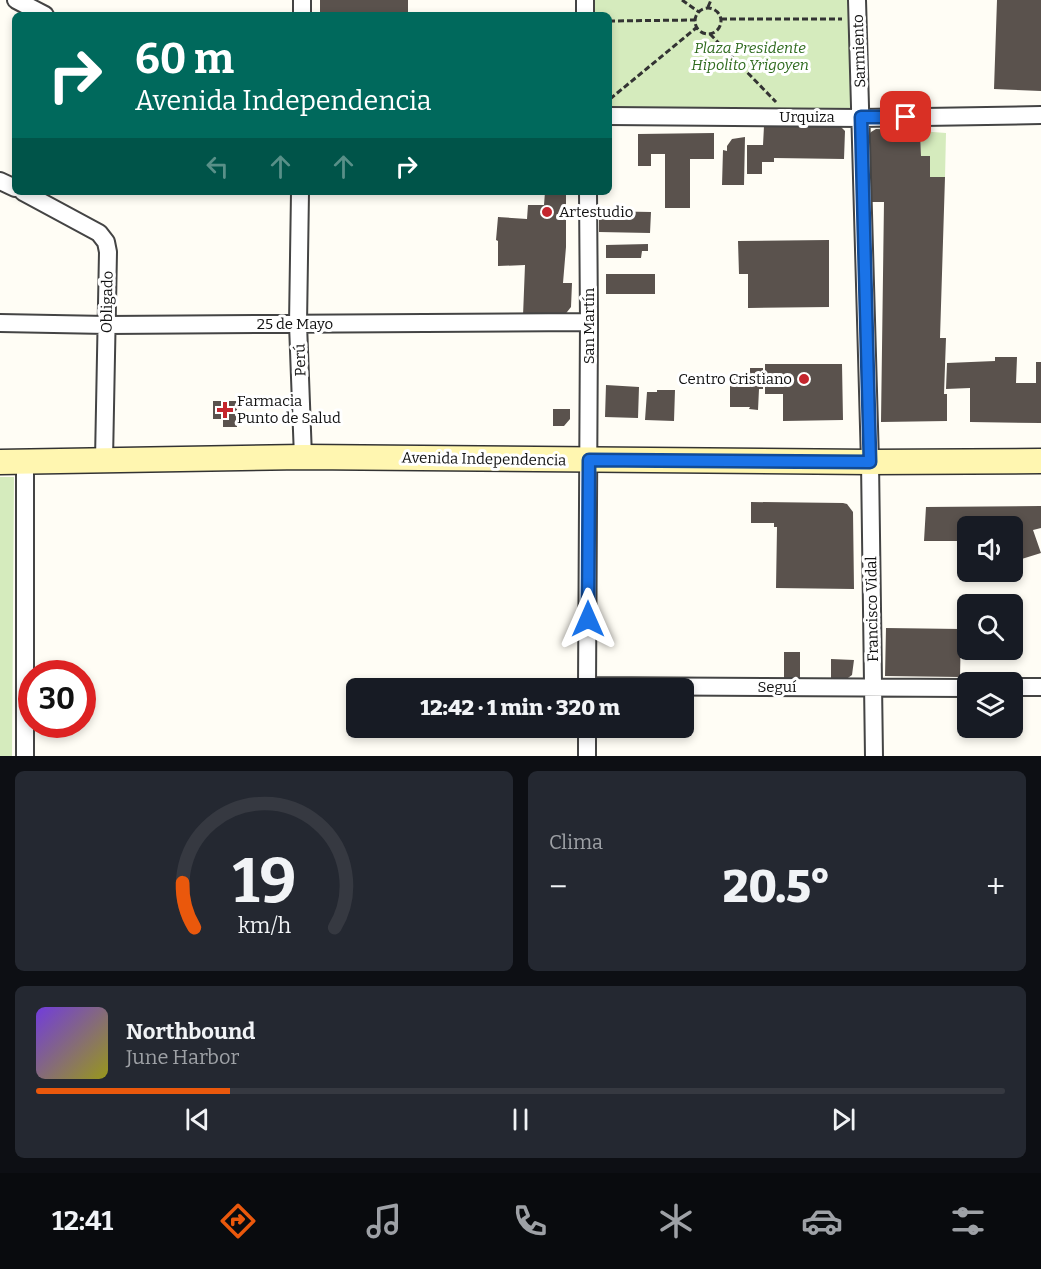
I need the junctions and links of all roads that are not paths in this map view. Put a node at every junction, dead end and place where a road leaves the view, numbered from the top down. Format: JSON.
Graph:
{"nodes":[{"id":1,"x":16,"y":0,"type":"edge"},
{"id":2,"x":857,"y":0,"type":"edge"},
{"id":3,"x":39,"y":12,"type":"edge"},
{"id":4,"x":1041,"y":115,"type":"edge"},
{"id":5,"x":612,"y":116,"type":"edge"},
{"id":6,"x":861,"y":117,"type":"junction"},
{"id":7,"x":300,"y":195,"type":"edge"},
{"id":8,"x":588,"y":195,"type":"edge"},
{"id":9,"x":42,"y":196,"type":"edge"},
{"id":10,"x":589,"y":322,"type":"junction"},
{"id":11,"x":0,"y":323,"type":"edge"},
{"id":12,"x":298,"y":324,"type":"junction"},
{"id":13,"x":107,"y":325,"type":"junction"},
{"id":14,"x":303,"y":457,"type":"junction"},
{"id":15,"x":104,"y":460,"type":"junction"},
{"id":16,"x":589,"y":460,"type":"junction"},
{"id":17,"x":1041,"y":461,"type":"edge"},
{"id":18,"x":0,"y":462,"type":"edge"},
{"id":19,"x":25,"y":462,"type":"junction"},
{"id":20,"x":870,"y":462,"type":"junction"},
{"id":21,"x":587,"y":678,"type":"edge"},
{"id":22,"x":694,"y":687,"type":"edge"},
{"id":23,"x":1023,"y":687,"type":"edge"},
{"id":24,"x":1041,"y":687,"type":"edge"},
{"id":25,"x":873,"y":688,"type":"junction"},
{"id":26,"x":957,"y":688,"type":"edge"},
{"id":27,"x":587,"y":738,"type":"edge"},
{"id":28,"x":25,"y":756,"type":"edge"},
{"id":29,"x":587,"y":756,"type":"edge"},
{"id":30,"x":874,"y":756,"type":"edge"}],
"edges":[{"from":1,"to":3,"type":"street"},
{"from":2,"to":6,"type":"street","name":"Sarmiento"},
{"from":4,"to":6,"type":"street","name":"Urquiza"},
{"from":5,"to":6,"type":"street","name":"Urquiza"},
{"from":6,"to":20,"type":"street","name":"Sarmiento"},
{"from":7,"to":12,"type":"street","name":"Perú"},
{"from":8,"to":10,"type":"street","name":"San Martín"},
{"from":9,"to":13,"type":"street","name":"Obligado"},
{"from":10,"to":12,"type":"street","name":"25 de Mayo"},
{"from":10,"to":16,"type":"street","name":"San Martín"},
{"from":11,"to":13,"type":"street","name":"25 de Mayo"},
{"from":12,"to":13,"type":"street","name":"25 de Mayo"},
{"from":12,"to":14,"type":"street","name":"Perú"},
{"from":13,"to":15,"type":"street","name":"Obligado"},
{"from":14,"to":15,"type":"main road","name":"Avenida Independencia"},
{"from":14,"to":16,"type":"main road","name":"Avenida Independencia"},
{"from":15,"to":19,"type":"main road","name":"Avenida Independencia"},
{"from":16,"to":20,"type":"main road","name":"Avenida Independencia"},
{"from":16,"to":21,"type":"street","name":"San Martín"},
{"from":17,"to":20,"type":"main road","name":"Avenida Independencia"},
{"from":18,"to":19,"type":"main road","name":"Avenida Independencia"},
{"from":19,"to":28,"type":"street"},
{"from":20,"to":25,"type":"street","name":"Francisco Vidal"},
{"from":22,"to":25,"type":"street","name":"Seguí"},
{"from":23,"to":24,"type":"street"},
{"from":25,"to":26,"type":"street","name":"Seguí"},
{"from":25,"to":30,"type":"street","name":"Francisco Vidal"},
{"from":27,"to":29,"type":"street"}]}
